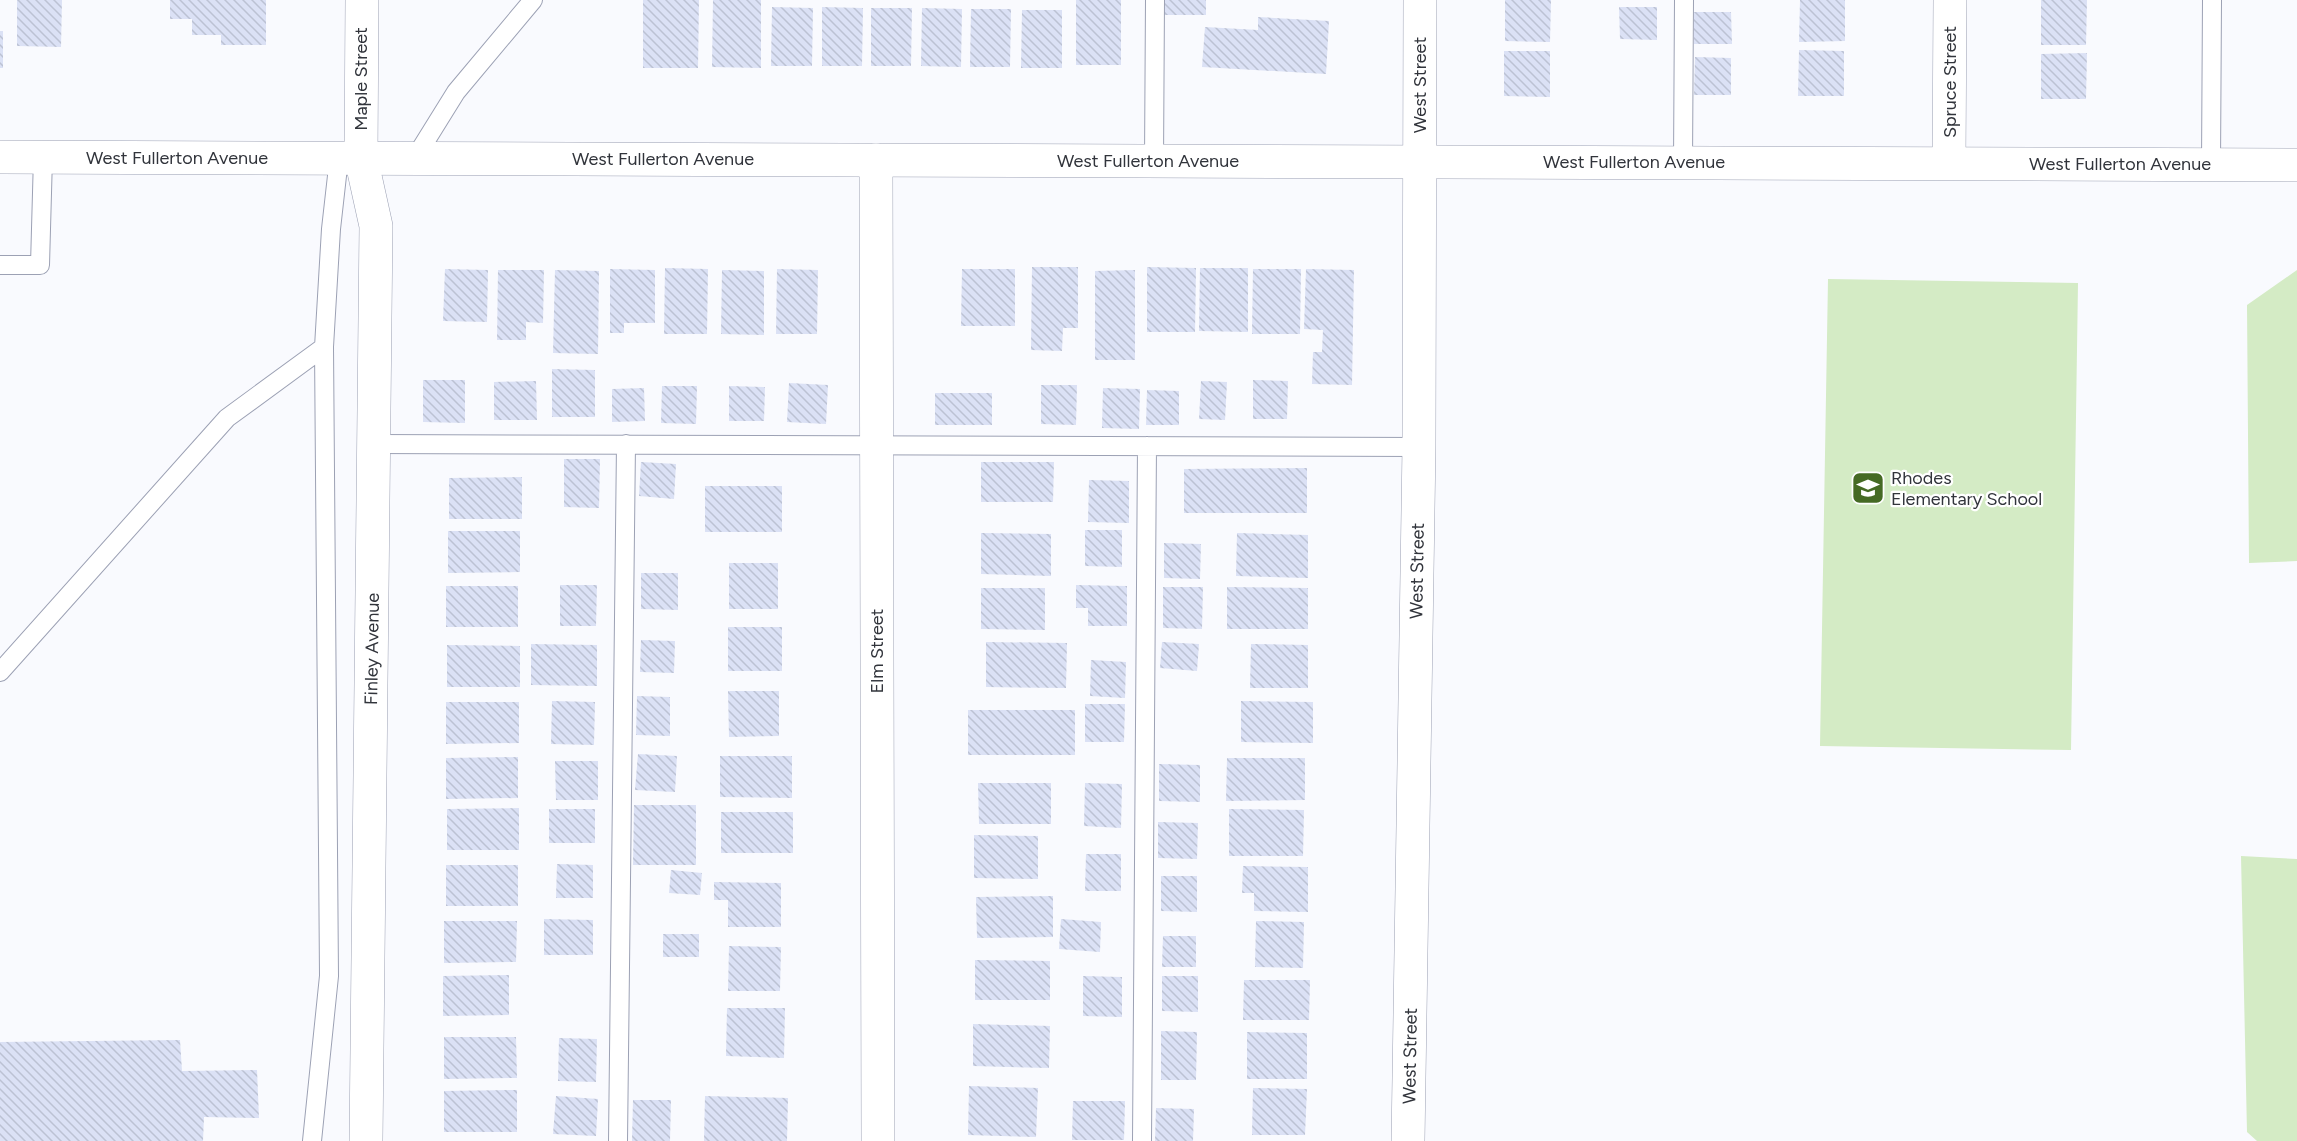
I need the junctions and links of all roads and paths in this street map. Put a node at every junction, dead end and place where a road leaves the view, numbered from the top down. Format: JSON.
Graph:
{"nodes":[{"id":1,"x":362,"y":0,"type":"edge"},
{"id":2,"x":533,"y":0,"type":"edge"},
{"id":3,"x":1155,"y":0,"type":"edge"},
{"id":4,"x":1420,"y":0,"type":"edge"},
{"id":5,"x":1684,"y":0,"type":"edge"},
{"id":6,"x":1950,"y":0,"type":"edge"},
{"id":7,"x":2212,"y":0,"type":"edge"},
{"id":8,"x":0,"y":157,"type":"edge"},
{"id":9,"x":43,"y":157,"type":"junction"},
{"id":10,"x":350,"y":158,"type":"junction"},
{"id":11,"x":416,"y":159,"type":"junction"},
{"id":12,"x":876,"y":160,"type":"junction"},
{"id":13,"x":1154,"y":161,"type":"junction"},
{"id":14,"x":1419,"y":162,"type":"junction"},
{"id":15,"x":1683,"y":163,"type":"junction"},
{"id":16,"x":1949,"y":163,"type":"junction"},
{"id":17,"x":2211,"y":164,"type":"junction"},
{"id":18,"x":2297,"y":165,"type":"edge"},
{"id":19,"x":0,"y":265,"type":"edge"},
{"id":20,"x":324,"y":347,"type":"junction"},
{"id":21,"x":374,"y":444,"type":"junction"},
{"id":22,"x":626,"y":444,"type":"junction"},
{"id":23,"x":876,"y":445,"type":"junction"},
{"id":24,"x":1148,"y":446,"type":"junction"},
{"id":25,"x":1419,"y":447,"type":"junction"},
{"id":26,"x":0,"y":672,"type":"edge"},
{"id":27,"x":312,"y":1141,"type":"edge"},
{"id":28,"x":366,"y":1141,"type":"edge"},
{"id":29,"x":618,"y":1141,"type":"edge"},
{"id":30,"x":878,"y":1141,"type":"edge"},
{"id":31,"x":1142,"y":1141,"type":"edge"},
{"id":32,"x":1408,"y":1141,"type":"edge"}],
"edges":[{"from":1,"to":10,"type":"street","name":"Maple Street"},
{"from":2,"to":11,"type":"lane"},
{"from":3,"to":13,"type":"lane"},
{"from":4,"to":14,"type":"street","name":"West Street"},
{"from":5,"to":15,"type":"lane"},
{"from":6,"to":16,"type":"street","name":"Spruce Street"},
{"from":7,"to":17,"type":"lane"},
{"from":8,"to":9,"type":"street","name":"West Fullerton Avenue"},
{"from":9,"to":10,"type":"street","name":"West Fullerton Avenue"},
{"from":9,"to":19,"type":"lane"},
{"from":10,"to":11,"type":"street","name":"West Fullerton Avenue"},
{"from":10,"to":20,"type":"lane"},
{"from":10,"to":21,"type":"street","name":"Finley Avenue"},
{"from":11,"to":12,"type":"street","name":"West Fullerton Avenue"},
{"from":12,"to":13,"type":"street","name":"West Fullerton Avenue"},
{"from":12,"to":23,"type":"street","name":"Elm Street"},
{"from":13,"to":14,"type":"street","name":"West Fullerton Avenue"},
{"from":14,"to":15,"type":"street","name":"West Fullerton Avenue"},
{"from":14,"to":25,"type":"street","name":"West Street"},
{"from":15,"to":16,"type":"street","name":"West Fullerton Avenue"},
{"from":16,"to":17,"type":"street","name":"West Fullerton Avenue"},
{"from":17,"to":18,"type":"street","name":"West Fullerton Avenue"},
{"from":20,"to":26,"type":"lane"},
{"from":20,"to":27,"type":"lane"},
{"from":21,"to":22,"type":"lane"},
{"from":21,"to":28,"type":"street","name":"Finley Avenue"},
{"from":22,"to":23,"type":"lane"},
{"from":22,"to":29,"type":"lane"},
{"from":23,"to":24,"type":"lane"},
{"from":23,"to":30,"type":"street","name":"Elm Street"},
{"from":24,"to":25,"type":"lane"},
{"from":24,"to":31,"type":"lane"},
{"from":25,"to":32,"type":"street","name":"West Street"}]}
